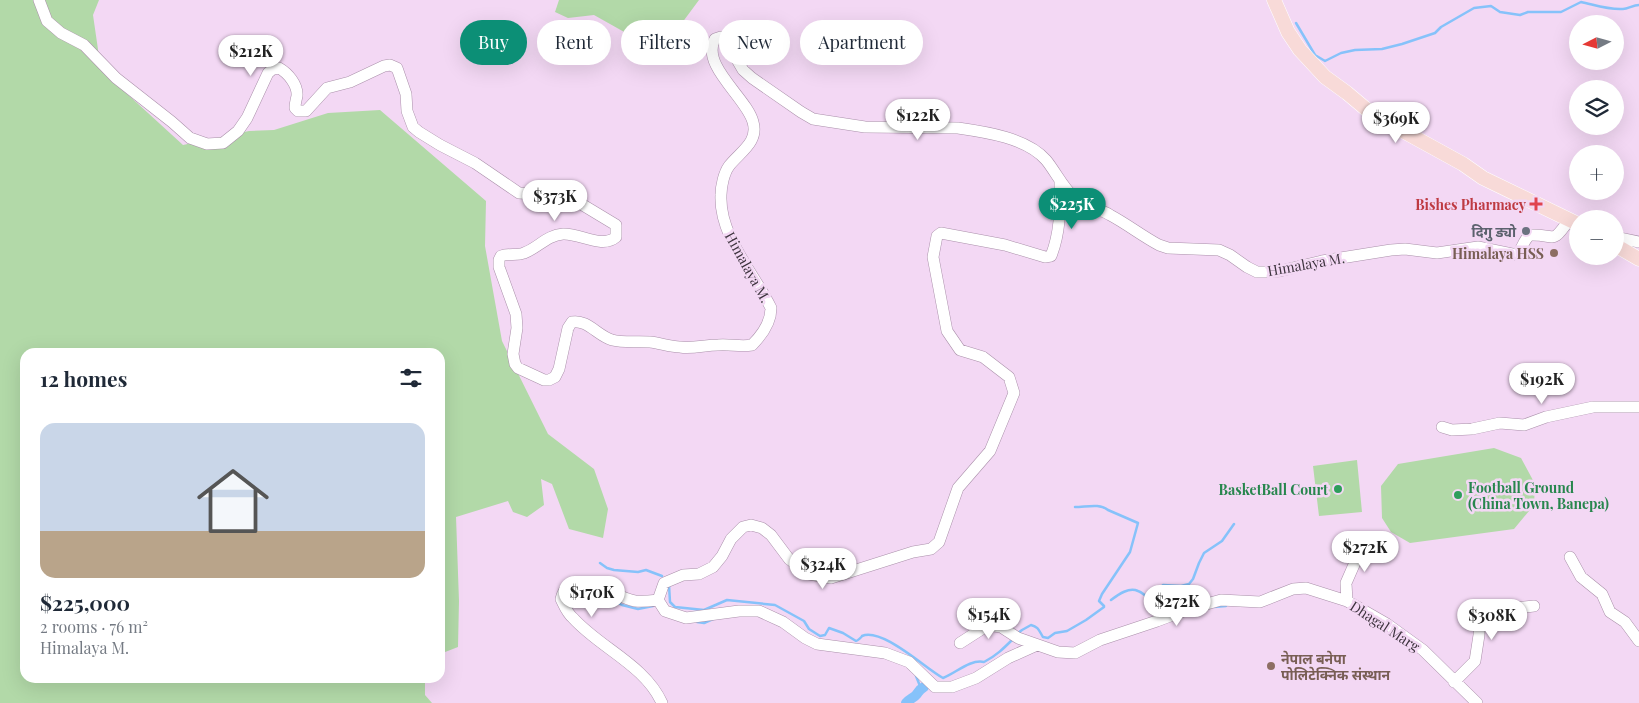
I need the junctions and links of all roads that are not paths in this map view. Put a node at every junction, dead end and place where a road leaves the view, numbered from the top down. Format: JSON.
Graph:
{"nodes":[{"id":1,"x":39,"y":0,"type":"edge"},
{"id":2,"x":1274,"y":0,"type":"edge"},
{"id":3,"x":1060,"y":180,"type":"junction"},
{"id":4,"x":1569,"y":220,"type":"edge"},
{"id":5,"x":1569,"y":225,"type":"edge"},
{"id":6,"x":1624,"y":239,"type":"edge"},
{"id":7,"x":1639,"y":242,"type":"edge"},
{"id":8,"x":1624,"y":250,"type":"edge"},
{"id":9,"x":1639,"y":259,"type":"edge"},
{"id":10,"x":1639,"y":407,"type":"edge"},
{"id":11,"x":1442,"y":427,"type":"dead end"},
{"id":12,"x":1369,"y":541,"type":"dead end"},
{"id":13,"x":1570,"y":557,"type":"dead end"},
{"id":14,"x":658,"y":600,"type":"junction"},
{"id":15,"x":1347,"y":601,"type":"junction"},
{"id":16,"x":1534,"y":606,"type":"dead end"},
{"id":17,"x":1639,"y":641,"type":"edge"},
{"id":18,"x":960,"y":643,"type":"dead end"},
{"id":19,"x":1037,"y":645,"type":"junction"},
{"id":20,"x":1454,"y":682,"type":"junction"},
{"id":21,"x":662,"y":703,"type":"edge"},
{"id":22,"x":1478,"y":703,"type":"edge"}],
"edges":[{"from":1,"to":3,"type":"street","name":"Himalaya M."},
{"from":2,"to":4,"type":"main road"},
{"from":3,"to":5,"type":"street","name":"Himalaya M."},
{"from":3,"to":14,"type":"street"},
{"from":6,"to":7,"type":"street"},
{"from":8,"to":9,"type":"main road"},
{"from":10,"to":11,"type":"street"},
{"from":12,"to":15,"type":"street"},
{"from":13,"to":17,"type":"street"},
{"from":14,"to":19,"type":"street"},
{"from":14,"to":21,"type":"street"},
{"from":15,"to":19,"type":"street","name":"Dhagal Marg"},
{"from":15,"to":20,"type":"street","name":"Dhagal Marg"},
{"from":16,"to":20,"type":"street"},
{"from":18,"to":19,"type":"street","name":"Dhagal Marg"},
{"from":20,"to":22,"type":"street","name":"Dhagal Marg"}]}
